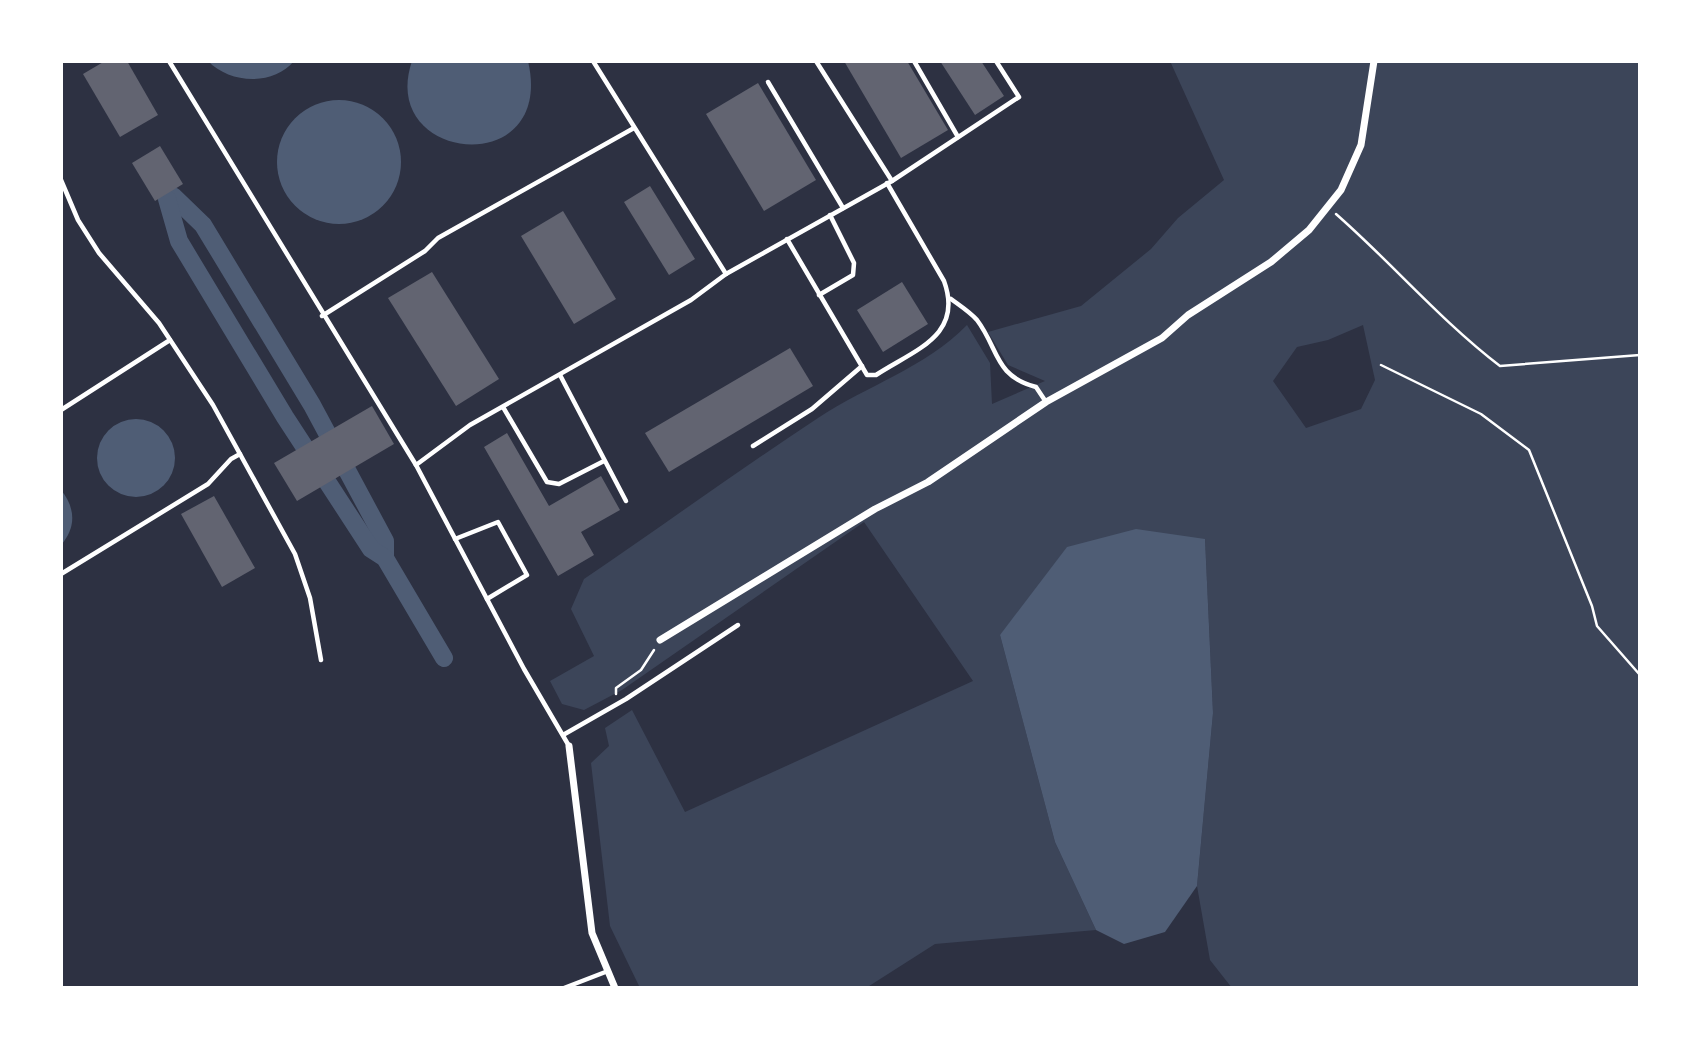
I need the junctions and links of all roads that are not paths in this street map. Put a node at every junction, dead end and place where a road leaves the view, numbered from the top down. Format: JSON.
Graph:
{"nodes":[{"id":1,"x":169,"y":61,"type":"edge"},
{"id":2,"x":593,"y":61,"type":"edge"},
{"id":3,"x":816,"y":61,"type":"edge"},
{"id":4,"x":914,"y":61,"type":"edge"},
{"id":5,"x":996,"y":61,"type":"edge"},
{"id":6,"x":1374,"y":61,"type":"edge"},
{"id":7,"x":768,"y":82,"type":"dead end"},
{"id":8,"x":634,"y":128,"type":"junction"},
{"id":9,"x":958,"y":137,"type":"junction"},
{"id":10,"x":61,"y":180,"type":"edge"},
{"id":11,"x":889,"y":182,"type":"junction"},
{"id":12,"x":843,"y":208,"type":"junction"},
{"id":13,"x":830,"y":215,"type":"junction"},
{"id":14,"x":786,"y":239,"type":"junction"},
{"id":15,"x":726,"y":274,"type":"junction"},
{"id":16,"x":819,"y":295,"type":"junction"},
{"id":17,"x":950,"y":298,"type":"junction"},
{"id":18,"x":322,"y":316,"type":"junction"},
{"id":19,"x":170,"y":340,"type":"junction"},
{"id":20,"x":862,"y":366,"type":"junction"},
{"id":21,"x":560,"y":375,"type":"junction"},
{"id":22,"x":1046,"y":402,"type":"junction"},
{"id":23,"x":503,"y":407,"type":"junction"},
{"id":24,"x":61,"y":410,"type":"edge"},
{"id":25,"x":753,"y":446,"type":"dead end"},
{"id":26,"x":240,"y":454,"type":"junction"},
{"id":27,"x":604,"y":461,"type":"junction"},
{"id":28,"x":416,"y":465,"type":"junction"},
{"id":29,"x":626,"y":500,"type":"dead end"},
{"id":30,"x":455,"y":539,"type":"junction"},
{"id":31,"x":61,"y":574,"type":"edge"},
{"id":32,"x":487,"y":599,"type":"junction"},
{"id":33,"x":738,"y":625,"type":"dead end"},
{"id":34,"x":660,"y":640,"type":"road end"},
{"id":35,"x":321,"y":660,"type":"dead end"},
{"id":36,"x":563,"y":735,"type":"junction"},
{"id":37,"x":569,"y":746,"type":"joint"},
{"id":38,"x":608,"y":971,"type":"junction"},
{"id":39,"x":564,"y":988,"type":"edge"},
{"id":40,"x":615,"y":988,"type":"edge"}],
"edges":[{"from":1,"to":18,"type":"lane"},
{"from":2,"to":8,"type":"lane"},
{"from":3,"to":11,"type":"lane"},
{"from":4,"to":9,"type":"lane"},
{"from":5,"to":9,"type":"lane"},
{"from":6,"to":22,"type":"street"},
{"from":7,"to":12,"type":"lane"},
{"from":8,"to":15,"type":"lane"},
{"from":8,"to":18,"type":"lane"},
{"from":9,"to":11,"type":"lane"},
{"from":10,"to":19,"type":"lane"},
{"from":11,"to":12,"type":"lane"},
{"from":11,"to":17,"type":"lane"},
{"from":12,"to":13,"type":"lane"},
{"from":13,"to":14,"type":"lane"},
{"from":13,"to":16,"type":"lane"},
{"from":14,"to":15,"type":"lane"},
{"from":14,"to":16,"type":"lane"},
{"from":15,"to":21,"type":"lane"},
{"from":16,"to":20,"type":"lane"},
{"from":17,"to":20,"type":"lane"},
{"from":17,"to":22,"type":"lane"},
{"from":18,"to":28,"type":"lane"},
{"from":19,"to":24,"type":"lane"},
{"from":19,"to":26,"type":"lane"},
{"from":20,"to":25,"type":"lane"},
{"from":21,"to":23,"type":"lane"},
{"from":21,"to":27,"type":"lane"},
{"from":22,"to":34,"type":"street"},
{"from":23,"to":27,"type":"lane"},
{"from":23,"to":28,"type":"lane"},
{"from":26,"to":31,"type":"lane"},
{"from":26,"to":35,"type":"lane"},
{"from":27,"to":29,"type":"lane"},
{"from":28,"to":30,"type":"lane"},
{"from":30,"to":32,"type":"lane"},
{"from":30,"to":32,"type":"lane"},
{"from":32,"to":36,"type":"lane"},
{"from":33,"to":36,"type":"lane"},
{"from":36,"to":37,"type":"lane"},
{"from":37,"to":38,"type":"street"},
{"from":38,"to":39,"type":"lane"},
{"from":38,"to":40,"type":"street"}]}
